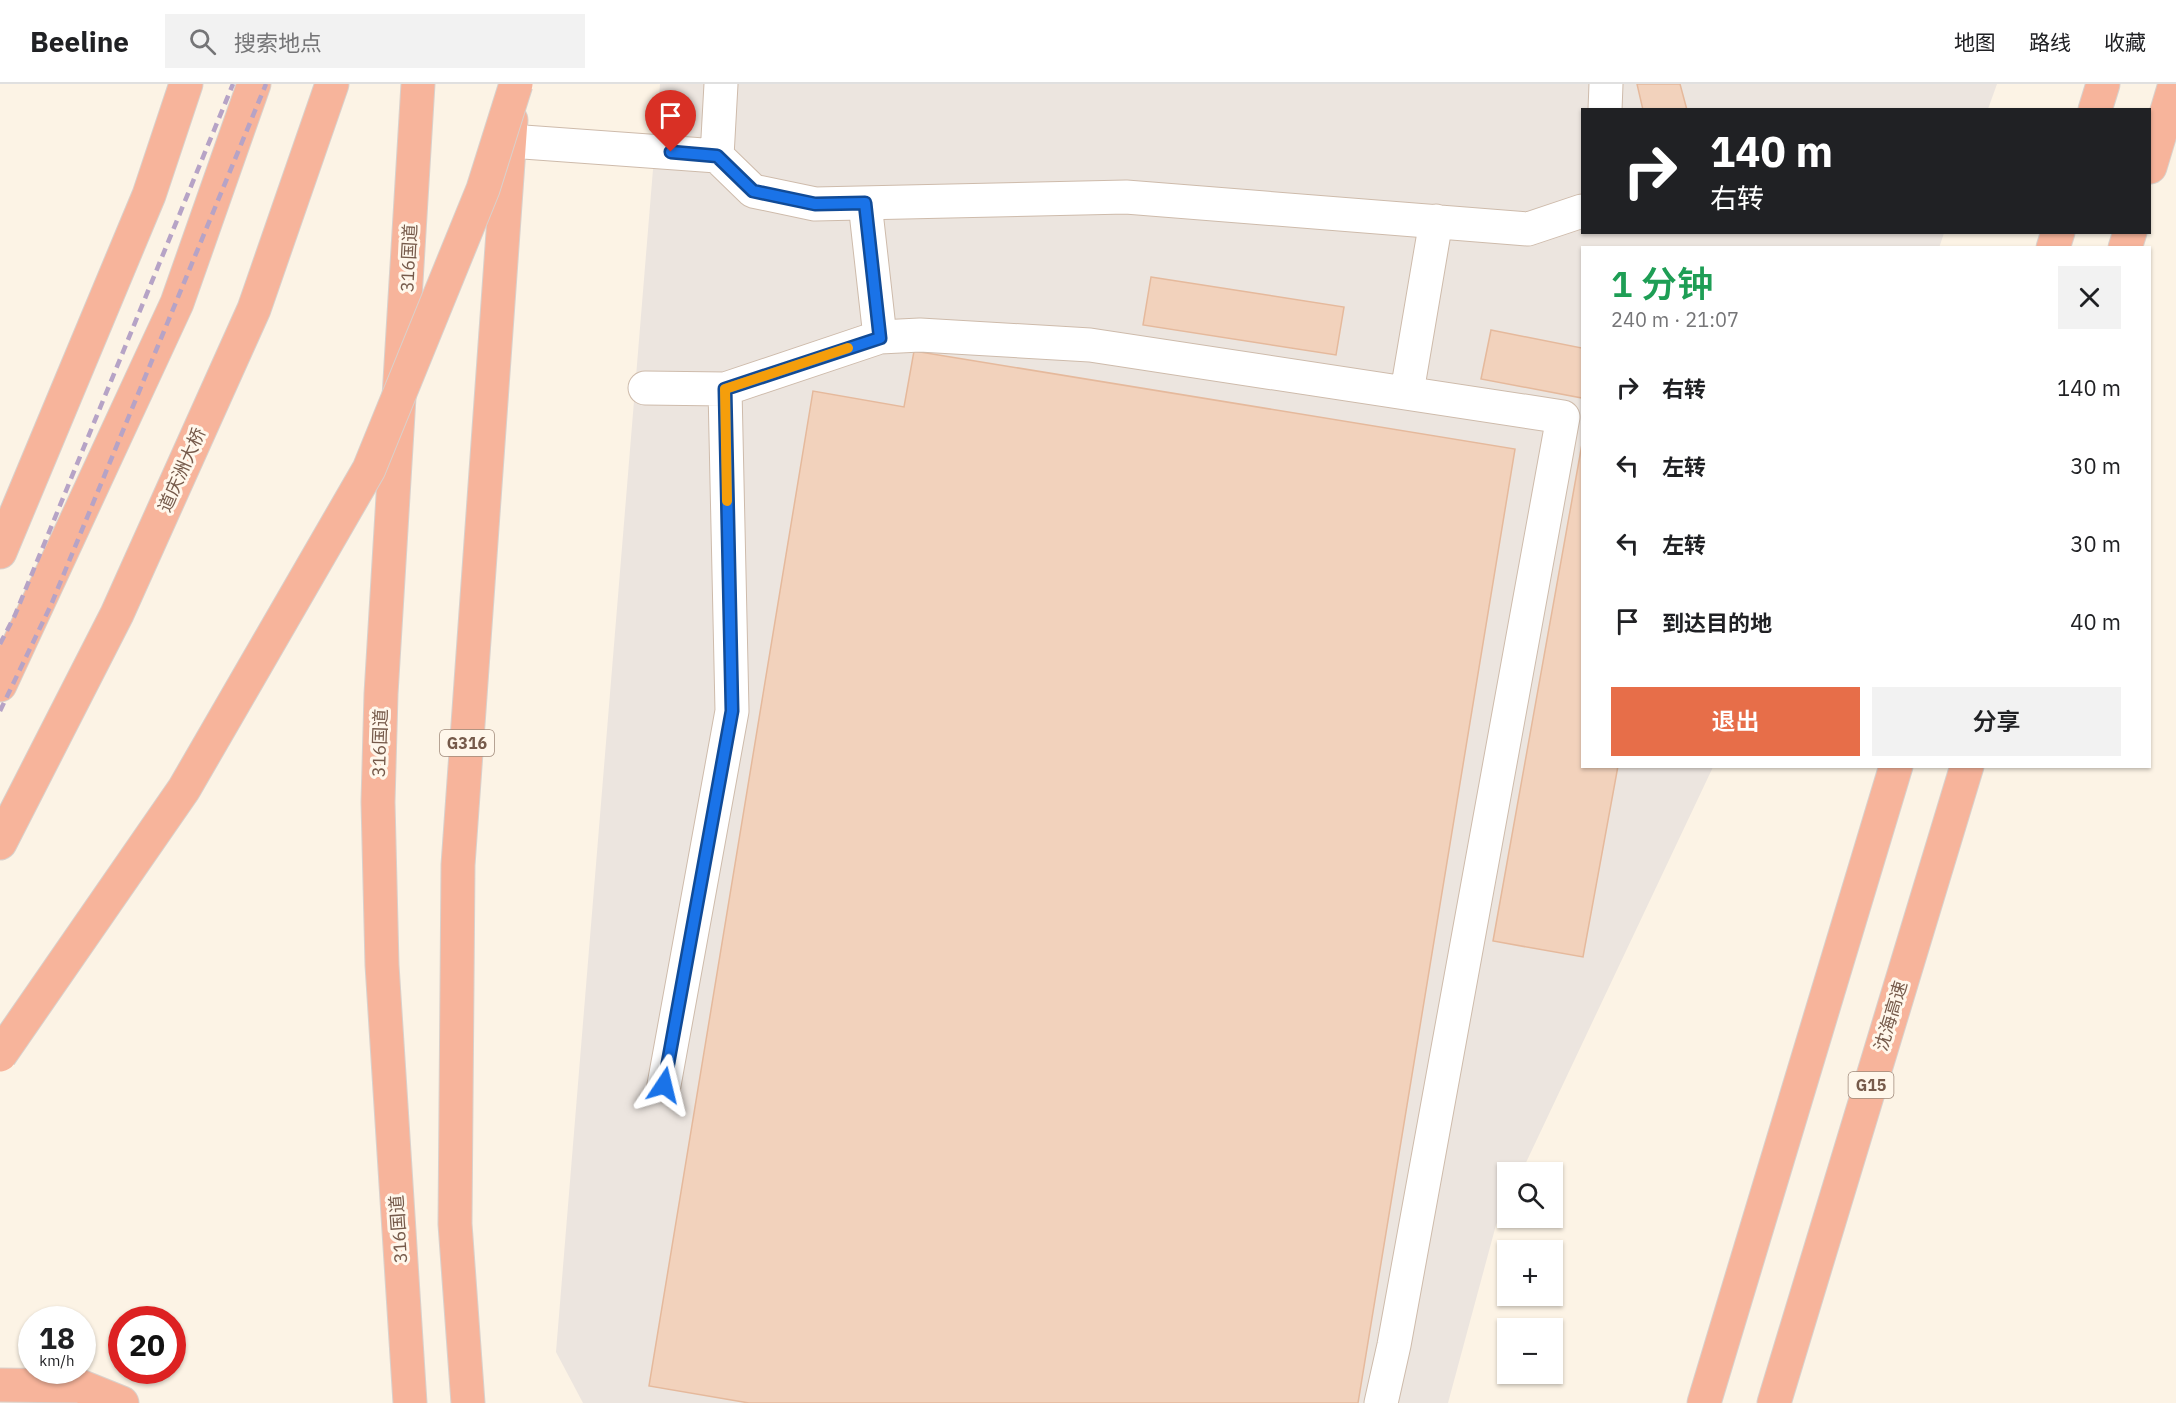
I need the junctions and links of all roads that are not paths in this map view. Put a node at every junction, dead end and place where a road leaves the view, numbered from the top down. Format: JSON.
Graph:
{"nodes":[{"id":1,"x":186,"y":84,"type":"edge"},
{"id":2,"x":254,"y":84,"type":"edge"},
{"id":3,"x":332,"y":84,"type":"edge"},
{"id":4,"x":418,"y":84,"type":"edge"},
{"id":5,"x":515,"y":84,"type":"edge"},
{"id":6,"x":721,"y":84,"type":"edge"},
{"id":7,"x":1606,"y":84,"type":"edge"},
{"id":8,"x":2103,"y":84,"type":"edge"},
{"id":9,"x":2175,"y":84,"type":"edge"},
{"id":10,"x":1605,"y":108,"type":"edge"},
{"id":11,"x":2096,"y":108,"type":"edge"},
{"id":12,"x":510,"y":141,"type":"junction"},
{"id":13,"x":717,"y":156,"type":"junction"},
{"id":14,"x":2151,"y":164,"type":"edge"},
{"id":15,"x":865,"y":203,"type":"junction"},
{"id":16,"x":1581,"y":211,"type":"edge"},
{"id":17,"x":1436,"y":221,"type":"junction"},
{"id":18,"x":880,"y":338,"type":"junction"},
{"id":19,"x":645,"y":388,"type":"dead end"},
{"id":20,"x":725,"y":389,"type":"junction"},
{"id":21,"x":1407,"y":392,"type":"junction"},
{"id":22,"x":0,"y":552,"type":"edge"},
{"id":23,"x":0,"y":685,"type":"edge"},
{"id":24,"x":1895,"y":768,"type":"edge"},
{"id":25,"x":1966,"y":768,"type":"edge"},
{"id":26,"x":0,"y":843,"type":"edge"},
{"id":27,"x":0,"y":1055,"type":"edge"},
{"id":28,"x":664,"y":1085,"type":"dead end"},
{"id":29,"x":0,"y":1385,"type":"edge"},
{"id":30,"x":122,"y":1403,"type":"edge"},
{"id":31,"x":410,"y":1403,"type":"edge"},
{"id":32,"x":468,"y":1403,"type":"edge"},
{"id":33,"x":1381,"y":1403,"type":"edge"},
{"id":34,"x":1704,"y":1403,"type":"edge"},
{"id":35,"x":1774,"y":1403,"type":"edge"}],
"edges":[{"from":1,"to":22,"type":"highway"},
{"from":2,"to":23,"type":"highway"},
{"from":3,"to":26,"type":"highway","name":"道庆洲大桥"},
{"from":4,"to":31,"type":"highway","name":"316国道"},
{"from":5,"to":12,"type":"highway","number":"G316"},
{"from":5,"to":27,"type":"highway","bridge":true},
{"from":6,"to":13,"type":"lane"},
{"from":7,"to":10,"type":"lane"},
{"from":8,"to":11,"type":"highway"},
{"from":9,"to":14,"type":"highway"},
{"from":12,"to":13,"type":"lane"},
{"from":12,"to":32,"type":"highway","number":"G316"},
{"from":13,"to":15,"type":"lane"},
{"from":15,"to":17,"type":"lane"},
{"from":15,"to":18,"type":"lane"},
{"from":16,"to":17,"type":"lane"},
{"from":17,"to":21,"type":"lane"},
{"from":18,"to":20,"type":"lane"},
{"from":18,"to":21,"type":"lane"},
{"from":19,"to":20,"type":"lane"},
{"from":20,"to":28,"type":"lane"},
{"from":21,"to":33,"type":"lane"},
{"from":24,"to":34,"type":"highway"},
{"from":25,"to":35,"type":"highway","name":"沈海高速","number":"G15"},
{"from":29,"to":30,"type":"highway"}]}
